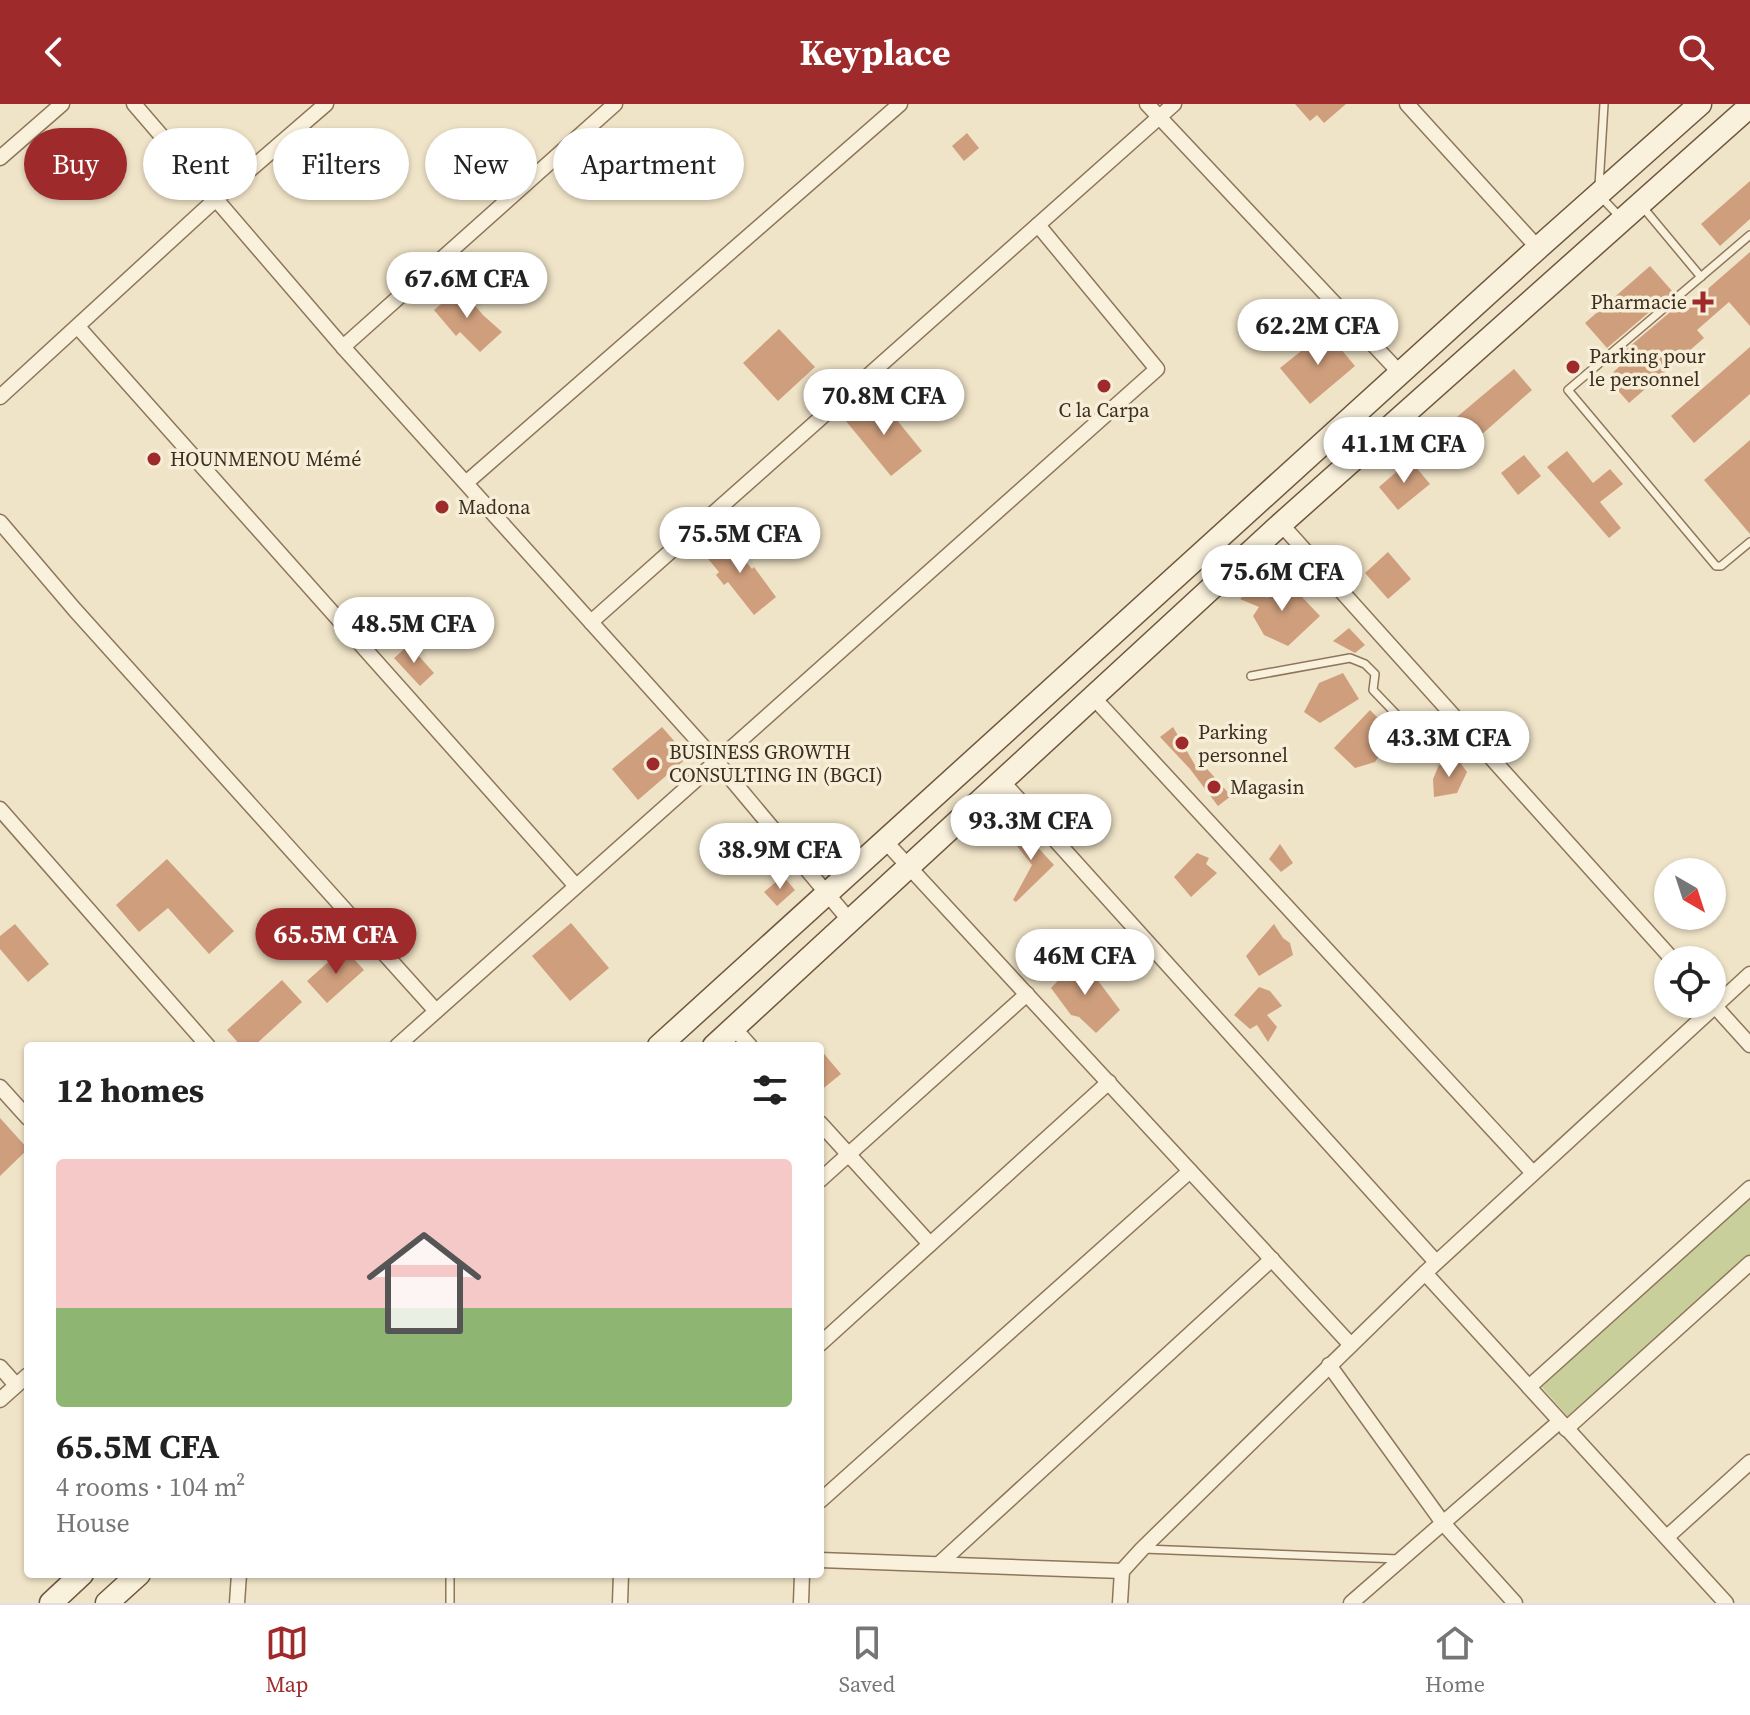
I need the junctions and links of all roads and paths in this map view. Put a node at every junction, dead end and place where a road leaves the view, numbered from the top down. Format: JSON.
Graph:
{"nodes":[{"id":1,"x":62,"y":104,"type":"edge"},
{"id":2,"x":134,"y":104,"type":"edge"},
{"id":3,"x":326,"y":104,"type":"edge"},
{"id":4,"x":615,"y":104,"type":"edge"},
{"id":5,"x":900,"y":104,"type":"edge"},
{"id":6,"x":1147,"y":104,"type":"edge"},
{"id":7,"x":1174,"y":104,"type":"edge"},
{"id":8,"x":1407,"y":104,"type":"edge"},
{"id":9,"x":1604,"y":104,"type":"edge"},
{"id":10,"x":1700,"y":104,"type":"edge"},
{"id":11,"x":1750,"y":106,"type":"edge"},
{"id":12,"x":1160,"y":117,"type":"junction"},
{"id":13,"x":155,"y":128,"type":"edge"},
{"id":14,"x":0,"y":158,"type":"edge"},
{"id":15,"x":257,"y":164,"type":"edge"},
{"id":16,"x":1598,"y":194,"type":"junction"},
{"id":17,"x":215,"y":200,"type":"edge"},
{"id":18,"x":217,"y":200,"type":"edge"},
{"id":19,"x":1640,"y":204,"type":"junction"},
{"id":20,"x":1622,"y":220,"type":"junction"},
{"id":21,"x":1038,"y":225,"type":"junction"},
{"id":22,"x":1750,"y":235,"type":"edge"},
{"id":23,"x":1538,"y":248,"type":"junction"},
{"id":24,"x":1701,"y":277,"type":"junction"},
{"id":25,"x":78,"y":327,"type":"junction"},
{"id":26,"x":343,"y":347,"type":"junction"},
{"id":27,"x":1400,"y":373,"type":"junction"},
{"id":28,"x":0,"y":397,"type":"edge"},
{"id":29,"x":467,"y":482,"type":"junction"},
{"id":30,"x":0,"y":522,"type":"edge"},
{"id":31,"x":1281,"y":524,"type":"junction"},
{"id":32,"x":1750,"y":542,"type":"edge"},
{"id":33,"x":591,"y":622,"type":"junction"},
{"id":34,"x":1251,"y":676,"type":"dead end"},
{"id":35,"x":1093,"y":697,"type":"junction"},
{"id":36,"x":1438,"y":758,"type":"dead end"},
{"id":37,"x":717,"y":762,"type":"junction"},
{"id":38,"x":1002,"y":781,"type":"junction"},
{"id":39,"x":0,"y":809,"type":"edge"},
{"id":40,"x":885,"y":841,"type":"junction"},
{"id":41,"x":909,"y":866,"type":"junction"},
{"id":42,"x":576,"y":886,"type":"junction"},
{"id":43,"x":827,"y":894,"type":"junction"},
{"id":44,"x":850,"y":921,"type":"junction"},
{"id":45,"x":1660,"y":946,"type":"edge"},
{"id":46,"x":1750,"y":974,"type":"edge"},
{"id":47,"x":1027,"y":994,"type":"junction"},
{"id":48,"x":1726,"y":994,"type":"edge"},
{"id":49,"x":436,"y":1011,"type":"junction"},
{"id":50,"x":1699,"y":1018,"type":"edge"},
{"id":51,"x":1725,"y":1018,"type":"edge"},
{"id":52,"x":734,"y":1028,"type":"junction"},
{"id":53,"x":204,"y":1042,"type":"edge"},
{"id":54,"x":401,"y":1042,"type":"edge"},
{"id":55,"x":663,"y":1042,"type":"edge"},
{"id":56,"x":718,"y":1042,"type":"edge"},
{"id":57,"x":746,"y":1042,"type":"edge"},
{"id":58,"x":1750,"y":1045,"type":"edge"},
{"id":59,"x":1109,"y":1082,"type":"junction"},
{"id":60,"x":0,"y":1087,"type":"edge"},
{"id":61,"x":24,"y":1114,"type":"edge"},
{"id":62,"x":824,"y":1127,"type":"edge"},
{"id":63,"x":848,"y":1154,"type":"junction"},
{"id":64,"x":1190,"y":1171,"type":"junction"},
{"id":65,"x":1533,"y":1173,"type":"junction"},
{"id":66,"x":824,"y":1176,"type":"edge"},
{"id":67,"x":1750,"y":1188,"type":"edge"},
{"id":68,"x":930,"y":1244,"type":"junction"},
{"id":69,"x":1272,"y":1259,"type":"junction"},
{"id":70,"x":1436,"y":1262,"type":"junction"},
{"id":71,"x":1750,"y":1263,"type":"edge"},
{"id":72,"x":1425,"y":1273,"type":"junction"},
{"id":73,"x":824,"y":1340,"type":"edge"},
{"id":74,"x":1350,"y":1344,"type":"junction"},
{"id":75,"x":1329,"y":1365,"type":"junction"},
{"id":76,"x":0,"y":1367,"type":"edge"},
{"id":77,"x":22,"y":1380,"type":"edge"},
{"id":78,"x":1529,"y":1387,"type":"junction"},
{"id":79,"x":0,"y":1400,"type":"edge"},
{"id":80,"x":1563,"y":1425,"type":"junction"},
{"id":81,"x":1749,"y":1464,"type":"edge"},
{"id":82,"x":824,"y":1497,"type":"edge"},
{"id":83,"x":1443,"y":1523,"type":"junction"},
{"id":84,"x":1667,"y":1537,"type":"junction"},
{"id":85,"x":1142,"y":1549,"type":"junction"},
{"id":86,"x":1401,"y":1559,"type":"junction"},
{"id":87,"x":824,"y":1560,"type":"edge"},
{"id":88,"x":939,"y":1564,"type":"junction"},
{"id":89,"x":1122,"y":1571,"type":"junction"},
{"id":90,"x":78,"y":1578,"type":"edge"},
{"id":91,"x":135,"y":1578,"type":"edge"},
{"id":92,"x":239,"y":1578,"type":"edge"},
{"id":93,"x":450,"y":1578,"type":"edge"},
{"id":94,"x":621,"y":1578,"type":"edge"},
{"id":95,"x":802,"y":1578,"type":"edge"},
{"id":96,"x":51,"y":1603,"type":"edge"},
{"id":97,"x":107,"y":1603,"type":"edge"},
{"id":98,"x":237,"y":1603,"type":"edge"},
{"id":99,"x":450,"y":1603,"type":"edge"},
{"id":100,"x":620,"y":1603,"type":"edge"},
{"id":101,"x":801,"y":1603,"type":"edge"},
{"id":102,"x":1120,"y":1603,"type":"edge"},
{"id":103,"x":1351,"y":1603,"type":"edge"},
{"id":104,"x":1515,"y":1603,"type":"edge"},
{"id":105,"x":1726,"y":1603,"type":"edge"}],
"edges":[{"from":1,"to":14,"type":"street"},
{"from":2,"to":13,"type":"street"},
{"from":3,"to":15,"type":"street"},
{"from":4,"to":26,"type":"street"},
{"from":5,"to":29,"type":"street"},
{"from":6,"to":12,"type":"street"},
{"from":7,"to":12,"type":"street"},
{"from":8,"to":23,"type":"street"},
{"from":9,"to":16,"type":"lane"},
{"from":10,"to":16,"type":"street"},
{"from":11,"to":19,"type":"street"},
{"from":12,"to":21,"type":"street"},
{"from":12,"to":27,"type":"street"},
{"from":16,"to":20,"type":"lane"},
{"from":16,"to":23,"type":"street"},
{"from":17,"to":25,"type":"street"},
{"from":18,"to":26,"type":"street"},
{"from":19,"to":20,"type":"street"},
{"from":19,"to":24,"type":"lane"},
{"from":20,"to":31,"type":"street"},
{"from":21,"to":33,"type":"street"},
{"from":21,"to":37,"type":"street"},
{"from":22,"to":24,"type":"lane"},
{"from":23,"to":27,"type":"street"},
{"from":24,"to":32,"type":"lane"},
{"from":25,"to":28,"type":"street"},
{"from":25,"to":42,"type":"street"},
{"from":26,"to":29,"type":"street"},
{"from":27,"to":40,"type":"street"},
{"from":29,"to":33,"type":"street"},
{"from":30,"to":49,"type":"street"},
{"from":31,"to":35,"type":"street"},
{"from":31,"to":45,"type":"street"},
{"from":33,"to":37,"type":"street"},
{"from":34,"to":36,"type":"lane"},
{"from":35,"to":38,"type":"street"},
{"from":35,"to":65,"type":"street"},
{"from":37,"to":42,"type":"street"},
{"from":37,"to":43,"type":"street"},
{"from":38,"to":41,"type":"street"},
{"from":38,"to":70,"type":"street"},
{"from":39,"to":53,"type":"street"},
{"from":40,"to":41,"type":"street"},
{"from":40,"to":43,"type":"street"},
{"from":41,"to":44,"type":"street"},
{"from":41,"to":47,"type":"street"},
{"from":42,"to":49,"type":"street"},
{"from":43,"to":44,"type":"street"},
{"from":43,"to":55,"type":"street"},
{"from":44,"to":52,"type":"street"},
{"from":46,"to":48,"type":"street"},
{"from":47,"to":59,"type":"street"},
{"from":47,"to":63,"type":"street"},
{"from":49,"to":54,"type":"street"},
{"from":50,"to":65,"type":"street"},
{"from":51,"to":58,"type":"street"},
{"from":52,"to":56,"type":"street"},
{"from":52,"to":57,"type":"street"},
{"from":59,"to":64,"type":"street"},
{"from":59,"to":68,"type":"street"},
{"from":60,"to":61,"type":"street"},
{"from":62,"to":63,"type":"street"},
{"from":63,"to":66,"type":"street"},
{"from":63,"to":68,"type":"street"},
{"from":64,"to":69,"type":"street"},
{"from":64,"to":82,"type":"street"},
{"from":65,"to":70,"type":"street"},
{"from":67,"to":78,"type":"street"},
{"from":68,"to":73,"type":"street"},
{"from":69,"to":74,"type":"street"},
{"from":69,"to":88,"type":"street"},
{"from":70,"to":72,"type":"street"},
{"from":71,"to":80,"type":"street"},
{"from":72,"to":74,"type":"street"},
{"from":72,"to":78,"type":"street"},
{"from":74,"to":75,"type":"street"},
{"from":75,"to":83,"type":"street"},
{"from":75,"to":85,"type":"street"},
{"from":76,"to":77,"type":"street"},
{"from":77,"to":79,"type":"street"},
{"from":78,"to":80,"type":"street"},
{"from":80,"to":83,"type":"street"},
{"from":80,"to":84,"type":"street"},
{"from":81,"to":84,"type":"street"},
{"from":83,"to":86,"type":"street"},
{"from":83,"to":104,"type":"street"},
{"from":84,"to":105,"type":"street"},
{"from":85,"to":86,"type":"lane"},
{"from":85,"to":89,"type":"street"},
{"from":86,"to":103,"type":"street"},
{"from":87,"to":88,"type":"street"},
{"from":88,"to":89,"type":"street"},
{"from":89,"to":102,"type":"street"},
{"from":90,"to":96,"type":"street"},
{"from":91,"to":97,"type":"street"},
{"from":92,"to":98,"type":"street"},
{"from":93,"to":99,"type":"lane"},
{"from":94,"to":100,"type":"street"},
{"from":95,"to":101,"type":"street"}]}
